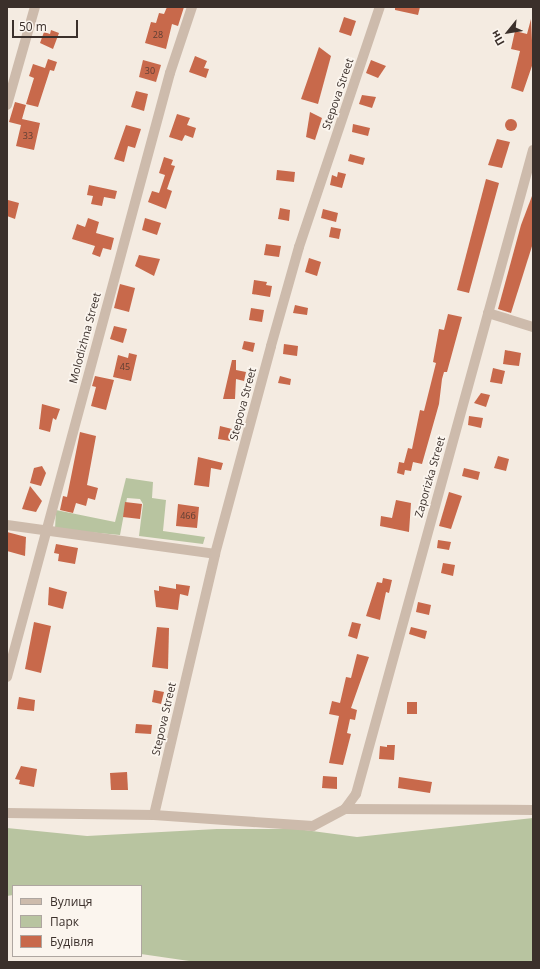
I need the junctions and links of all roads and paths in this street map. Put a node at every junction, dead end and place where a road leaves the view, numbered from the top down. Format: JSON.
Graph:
{"nodes":[{"id":1,"x":35,"y":7,"type":"edge"},
{"id":2,"x":192,"y":7,"type":"edge"},
{"id":3,"x":380,"y":7,"type":"edge"},
{"id":4,"x":7,"y":105,"type":"edge"},
{"id":5,"x":533,"y":150,"type":"edge"},
{"id":6,"x":488,"y":313,"type":"junction"},
{"id":7,"x":533,"y":327,"type":"edge"},
{"id":8,"x":7,"y":525,"type":"edge"},
{"id":9,"x":45,"y":531,"type":"junction"},
{"id":10,"x":215,"y":554,"type":"junction"},
{"id":11,"x":7,"y":677,"type":"edge"},
{"id":12,"x":345,"y":809,"type":"junction"},
{"id":13,"x":533,"y":810,"type":"edge"},
{"id":14,"x":7,"y":813,"type":"edge"},
{"id":15,"x":154,"y":815,"type":"junction"}],
"edges":[{"from":1,"to":4,"type":"street"},
{"from":2,"to":9,"type":"street","name":"Molodizhna Street"},
{"from":3,"to":10,"type":"street","name":"Stepova Street"},
{"from":5,"to":6,"type":"street","name":"Zaporizka Street"},
{"from":6,"to":7,"type":"street"},
{"from":6,"to":12,"type":"street","name":"Zaporizka Street"},
{"from":8,"to":9,"type":"street"},
{"from":9,"to":10,"type":"street"},
{"from":9,"to":11,"type":"street","name":"Molodizhna Street"},
{"from":10,"to":15,"type":"street","name":"Stepova Street"},
{"from":12,"to":13,"type":"street"},
{"from":12,"to":15,"type":"street"},
{"from":14,"to":15,"type":"street"}]}
